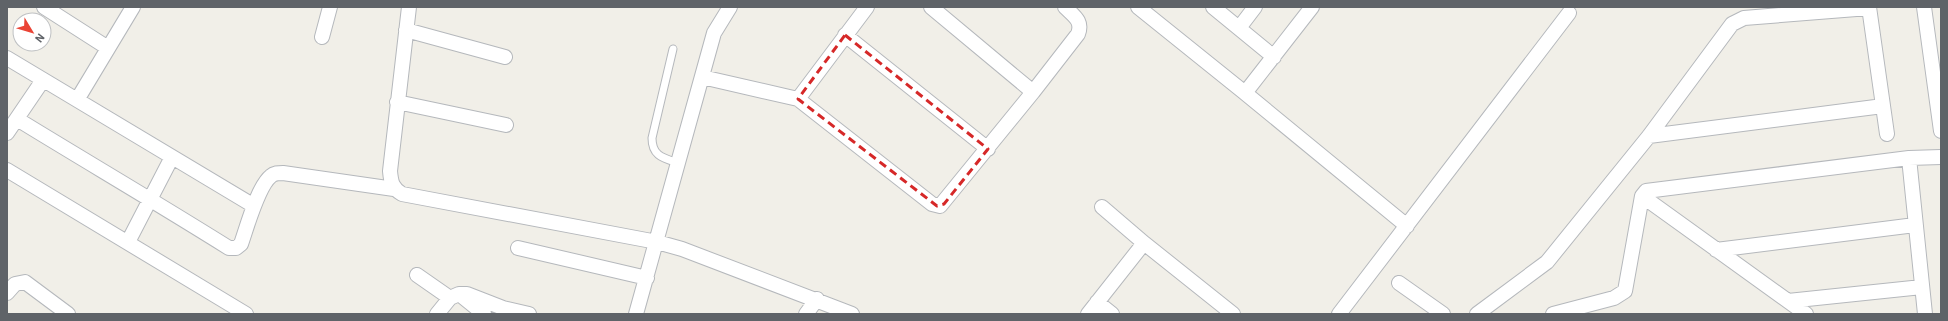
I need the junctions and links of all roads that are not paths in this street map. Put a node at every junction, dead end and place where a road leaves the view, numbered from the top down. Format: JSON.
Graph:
{"nodes":[{"id":1,"x":44,"y":7,"type":"edge"},
{"id":2,"x":133,"y":7,"type":"edge"},
{"id":3,"x":330,"y":7,"type":"edge"},
{"id":4,"x":409,"y":7,"type":"edge"},
{"id":5,"x":730,"y":7,"type":"edge"},
{"id":6,"x":868,"y":7,"type":"edge"},
{"id":7,"x":931,"y":7,"type":"edge"},
{"id":8,"x":1065,"y":7,"type":"edge"},
{"id":9,"x":1138,"y":7,"type":"edge"},
{"id":10,"x":1212,"y":7,"type":"edge"},
{"id":11,"x":1255,"y":7,"type":"edge"},
{"id":12,"x":1869,"y":7,"type":"edge"},
{"id":13,"x":1924,"y":7,"type":"edge"},
{"id":14,"x":1309,"y":8,"type":"edge"},
{"id":15,"x":1569,"y":13,"type":"dead end"},
{"id":16,"x":1238,"y":28,"type":"junction"},
{"id":17,"x":406,"y":30,"type":"junction"},
{"id":18,"x":845,"y":35,"type":"junction"},
{"id":19,"x":322,"y":37,"type":"dead end"},
{"id":20,"x":108,"y":48,"type":"junction"},
{"id":21,"x":673,"y":49,"type":"dead end"},
{"id":22,"x":1936,"y":54,"type":"edge"},
{"id":23,"x":505,"y":57,"type":"dead end"},
{"id":24,"x":1274,"y":57,"type":"junction"},
{"id":25,"x":7,"y":58,"type":"edge"},
{"id":26,"x":702,"y":77,"type":"junction"},
{"id":27,"x":42,"y":80,"type":"junction"},
{"id":28,"x":1033,"y":92,"type":"junction"},
{"id":29,"x":1245,"y":93,"type":"junction"},
{"id":30,"x":798,"y":99,"type":"junction"},
{"id":31,"x":77,"y":100,"type":"junction"},
{"id":32,"x":397,"y":102,"type":"junction"},
{"id":33,"x":1883,"y":106,"type":"junction"},
{"id":34,"x":17,"y":119,"type":"junction"},
{"id":35,"x":506,"y":125,"type":"dead end"},
{"id":36,"x":1941,"y":131,"type":"edge"},
{"id":37,"x":7,"y":133,"type":"edge"},
{"id":38,"x":1887,"y":134,"type":"dead end"},
{"id":39,"x":1649,"y":136,"type":"junction"},
{"id":40,"x":988,"y":149,"type":"junction"},
{"id":41,"x":172,"y":157,"type":"junction"},
{"id":42,"x":1941,"y":157,"type":"edge"},
{"id":43,"x":1909,"y":158,"type":"junction"},
{"id":44,"x":678,"y":163,"type":"junction"},
{"id":45,"x":7,"y":170,"type":"edge"},
{"id":46,"x":394,"y":189,"type":"junction"},
{"id":47,"x":1642,"y":196,"type":"junction"},
{"id":48,"x":150,"y":198,"type":"junction"},
{"id":49,"x":254,"y":206,"type":"junction"},
{"id":50,"x":1102,"y":207,"type":"dead end"},
{"id":51,"x":1915,"y":225,"type":"junction"},
{"id":52,"x":1407,"y":226,"type":"junction"},
{"id":53,"x":128,"y":242,"type":"junction"},
{"id":54,"x":657,"y":242,"type":"junction"},
{"id":55,"x":1144,"y":243,"type":"junction"},
{"id":56,"x":518,"y":248,"type":"dead end"},
{"id":57,"x":1716,"y":250,"type":"junction"},
{"id":58,"x":417,"y":275,"type":"dead end"},
{"id":59,"x":646,"y":278,"type":"junction"},
{"id":60,"x":1399,"y":283,"type":"dead end"},
{"id":61,"x":1922,"y":287,"type":"junction"},
{"id":62,"x":7,"y":293,"type":"edge"},
{"id":63,"x":454,"y":296,"type":"junction"},
{"id":64,"x":817,"y":299,"type":"junction"},
{"id":65,"x":1788,"y":301,"type":"junction"},
{"id":66,"x":1097,"y":302,"type":"junction"},
{"id":67,"x":68,"y":314,"type":"edge"},
{"id":68,"x":246,"y":314,"type":"edge"},
{"id":69,"x":437,"y":314,"type":"edge"},
{"id":70,"x":484,"y":314,"type":"edge"},
{"id":71,"x":529,"y":314,"type":"edge"},
{"id":72,"x":636,"y":314,"type":"edge"},
{"id":73,"x":806,"y":314,"type":"edge"},
{"id":74,"x":852,"y":314,"type":"edge"},
{"id":75,"x":1088,"y":314,"type":"edge"},
{"id":76,"x":1112,"y":314,"type":"edge"},
{"id":77,"x":1233,"y":314,"type":"edge"},
{"id":78,"x":1339,"y":314,"type":"edge"},
{"id":79,"x":1443,"y":314,"type":"edge"},
{"id":80,"x":1478,"y":314,"type":"edge"},
{"id":81,"x":1553,"y":314,"type":"edge"},
{"id":82,"x":1806,"y":314,"type":"edge"},
{"id":83,"x":1925,"y":314,"type":"edge"}],
"edges":[{"from":1,"to":20,"type":"street"},
{"from":2,"to":20,"type":"street"},
{"from":3,"to":19,"type":"street"},
{"from":4,"to":17,"type":"street"},
{"from":5,"to":26,"type":"street"},
{"from":6,"to":18,"type":"street"},
{"from":7,"to":28,"type":"street"},
{"from":8,"to":28,"type":"street"},
{"from":9,"to":29,"type":"street"},
{"from":10,"to":16,"type":"street"},
{"from":11,"to":16,"type":"street"},
{"from":12,"to":33,"type":"street"},
{"from":12,"to":39,"type":"street"},
{"from":13,"to":22,"type":"street"},
{"from":14,"to":24,"type":"street"},
{"from":15,"to":52,"type":"street"},
{"from":16,"to":24,"type":"street"},
{"from":17,"to":23,"type":"street"},
{"from":17,"to":32,"type":"street"},
{"from":18,"to":30,"type":"street"},
{"from":18,"to":40,"type":"street"},
{"from":20,"to":31,"type":"street"},
{"from":21,"to":44,"type":"lane"},
{"from":22,"to":36,"type":"street"},
{"from":24,"to":29,"type":"street"},
{"from":25,"to":27,"type":"street"},
{"from":26,"to":30,"type":"street"},
{"from":26,"to":44,"type":"street"},
{"from":27,"to":31,"type":"street"},
{"from":27,"to":34,"type":"street"},
{"from":28,"to":40,"type":"street"},
{"from":29,"to":52,"type":"street"},
{"from":30,"to":40,"type":"street"},
{"from":31,"to":41,"type":"street"},
{"from":32,"to":35,"type":"street"},
{"from":32,"to":46,"type":"street"},
{"from":33,"to":38,"type":"street"},
{"from":33,"to":39,"type":"street"},
{"from":34,"to":37,"type":"street"},
{"from":34,"to":48,"type":"street"},
{"from":39,"to":80,"type":"street"},
{"from":41,"to":48,"type":"street"},
{"from":41,"to":49,"type":"street"},
{"from":42,"to":43,"type":"street"},
{"from":43,"to":47,"type":"street"},
{"from":43,"to":51,"type":"street"},
{"from":44,"to":54,"type":"street"},
{"from":45,"to":53,"type":"street"},
{"from":46,"to":49,"type":"street"},
{"from":46,"to":54,"type":"street"},
{"from":47,"to":57,"type":"street"},
{"from":47,"to":81,"type":"street"},
{"from":48,"to":49,"type":"street"},
{"from":48,"to":53,"type":"street"},
{"from":50,"to":55,"type":"street"},
{"from":51,"to":57,"type":"street"},
{"from":51,"to":61,"type":"street"},
{"from":52,"to":78,"type":"street"},
{"from":53,"to":68,"type":"street"},
{"from":54,"to":59,"type":"street"},
{"from":54,"to":64,"type":"street"},
{"from":55,"to":66,"type":"street"},
{"from":55,"to":77,"type":"street"},
{"from":56,"to":59,"type":"street"},
{"from":57,"to":65,"type":"street"},
{"from":58,"to":63,"type":"street"},
{"from":59,"to":72,"type":"street"},
{"from":60,"to":79,"type":"street"},
{"from":61,"to":65,"type":"street"},
{"from":61,"to":83,"type":"street"},
{"from":62,"to":67,"type":"street"},
{"from":63,"to":69,"type":"street"},
{"from":63,"to":70,"type":"street"},
{"from":63,"to":71,"type":"street"},
{"from":64,"to":73,"type":"street"},
{"from":64,"to":74,"type":"street"},
{"from":65,"to":82,"type":"street"},
{"from":66,"to":75,"type":"street"},
{"from":66,"to":76,"type":"street"}]}
